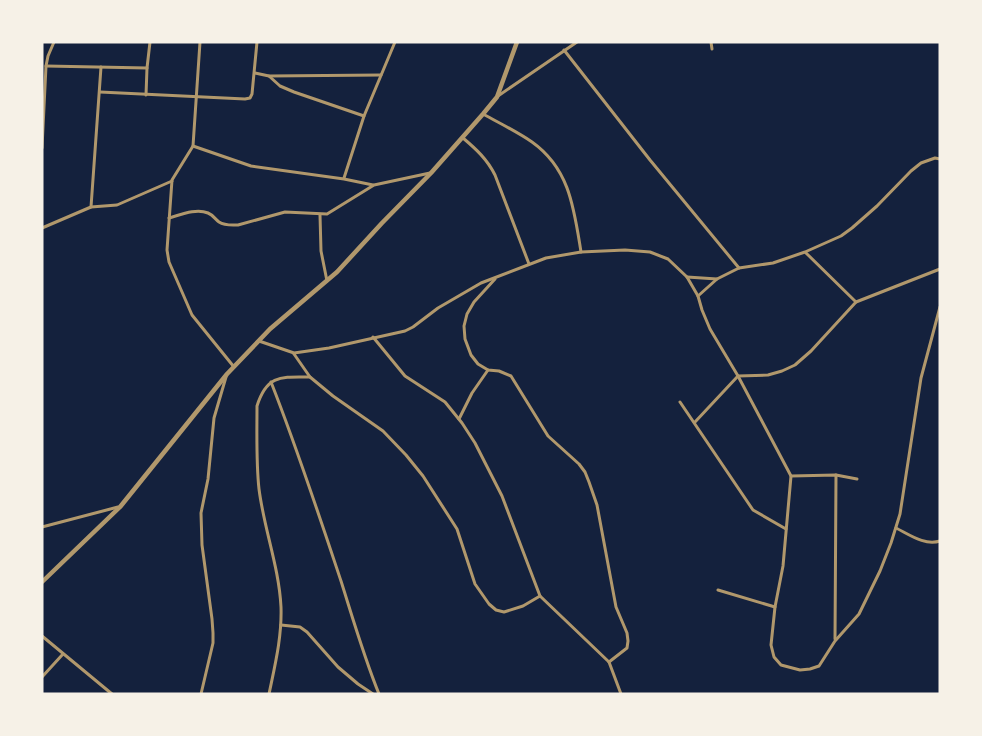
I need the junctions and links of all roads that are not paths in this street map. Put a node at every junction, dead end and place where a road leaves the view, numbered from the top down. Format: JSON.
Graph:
{"nodes":[{"id":1,"x":54,"y":42,"type":"edge"},
{"id":2,"x":150,"y":42,"type":"edge"},
{"id":3,"x":200,"y":42,"type":"edge"},
{"id":4,"x":257,"y":42,"type":"edge"},
{"id":5,"x":395,"y":42,"type":"edge"},
{"id":6,"x":517,"y":42,"type":"edge"},
{"id":7,"x":577,"y":42,"type":"edge"},
{"id":8,"x":711,"y":42,"type":"edge"},
{"id":9,"x":712,"y":49,"type":"dead end"},
{"id":10,"x":564,"y":50,"type":"junction"},
{"id":11,"x":46,"y":66,"type":"junction"},
{"id":12,"x":101,"y":67,"type":"junction"},
{"id":13,"x":147,"y":68,"type":"junction"},
{"id":14,"x":255,"y":73,"type":"junction"},
{"id":15,"x":381,"y":75,"type":"junction"},
{"id":16,"x":269,"y":76,"type":"junction"},
{"id":17,"x":100,"y":92,"type":"junction"},
{"id":18,"x":146,"y":95,"type":"junction"},
{"id":19,"x":197,"y":97,"type":"junction"},
{"id":20,"x":497,"y":97,"type":"junction"},
{"id":21,"x":483,"y":114,"type":"junction"},
{"id":22,"x":364,"y":116,"type":"junction"},
{"id":23,"x":462,"y":138,"type":"junction"},
{"id":24,"x":193,"y":146,"type":"junction"},
{"id":25,"x":42,"y":148,"type":"edge"},
{"id":26,"x":940,"y":159,"type":"edge"},
{"id":27,"x":431,"y":173,"type":"junction"},
{"id":28,"x":344,"y":178,"type":"junction"},
{"id":29,"x":172,"y":180,"type":"junction"},
{"id":30,"x":374,"y":185,"type":"junction"},
{"id":31,"x":91,"y":207,"type":"junction"},
{"id":32,"x":320,"y":215,"type":"junction"},
{"id":33,"x":169,"y":218,"type":"junction"},
{"id":34,"x":42,"y":228,"type":"edge"},
{"id":35,"x":581,"y":252,"type":"junction"},
{"id":36,"x":805,"y":252,"type":"junction"},
{"id":37,"x":529,"y":264,"type":"junction"},
{"id":38,"x":740,"y":268,"type":"junction"},
{"id":39,"x":940,"y":269,"type":"edge"},
{"id":40,"x":496,"y":277,"type":"junction"},
{"id":41,"x":687,"y":277,"type":"junction"},
{"id":42,"x":717,"y":279,"type":"junction"},
{"id":43,"x":327,"y":281,"type":"junction"},
{"id":44,"x":698,"y":296,"type":"junction"},
{"id":45,"x":856,"y":302,"type":"junction"},
{"id":46,"x":940,"y":307,"type":"edge"},
{"id":47,"x":373,"y":337,"type":"junction"},
{"id":48,"x":259,"y":341,"type":"junction"},
{"id":49,"x":294,"y":353,"type":"junction"},
{"id":50,"x":234,"y":367,"type":"junction"},
{"id":51,"x":488,"y":370,"type":"junction"},
{"id":52,"x":226,"y":374,"type":"junction"},
{"id":53,"x":738,"y":376,"type":"junction"},
{"id":54,"x":310,"y":377,"type":"junction"},
{"id":55,"x":271,"y":382,"type":"junction"},
{"id":56,"x":680,"y":402,"type":"dead end"},
{"id":57,"x":459,"y":419,"type":"junction"},
{"id":58,"x":695,"y":422,"type":"junction"},
{"id":59,"x":836,"y":475,"type":"junction"},
{"id":60,"x":791,"y":476,"type":"junction"},
{"id":61,"x":857,"y":479,"type":"dead end"},
{"id":62,"x":120,"y":507,"type":"junction"},
{"id":63,"x":42,"y":527,"type":"edge"},
{"id":64,"x":896,"y":528,"type":"junction"},
{"id":65,"x":786,"y":529,"type":"junction"},
{"id":66,"x":940,"y":541,"type":"edge"},
{"id":67,"x":42,"y":582,"type":"edge"},
{"id":68,"x":718,"y":590,"type":"dead end"},
{"id":69,"x":540,"y":596,"type":"junction"},
{"id":70,"x":775,"y":607,"type":"junction"},
{"id":71,"x":281,"y":625,"type":"junction"},
{"id":72,"x":42,"y":636,"type":"edge"},
{"id":73,"x":836,"y":641,"type":"junction"},
{"id":74,"x":63,"y":654,"type":"junction"},
{"id":75,"x":609,"y":662,"type":"junction"},
{"id":76,"x":42,"y":677,"type":"edge"},
{"id":77,"x":112,"y":694,"type":"edge"},
{"id":78,"x":201,"y":694,"type":"edge"},
{"id":79,"x":269,"y":694,"type":"edge"},
{"id":80,"x":373,"y":694,"type":"edge"},
{"id":81,"x":380,"y":694,"type":"edge"},
{"id":82,"x":621,"y":694,"type":"edge"}],
"edges":[{"from":1,"to":11,"type":"street"},
{"from":2,"to":13,"type":"street"},
{"from":3,"to":19,"type":"street"},
{"from":4,"to":14,"type":"street"},
{"from":5,"to":15,"type":"street"},
{"from":6,"to":20,"type":"street"},
{"from":7,"to":10,"type":"street"},
{"from":8,"to":9,"type":"street"},
{"from":10,"to":20,"type":"street"},
{"from":10,"to":38,"type":"street"},
{"from":11,"to":12,"type":"street"},
{"from":11,"to":25,"type":"street"},
{"from":12,"to":13,"type":"street"},
{"from":12,"to":17,"type":"street"},
{"from":13,"to":18,"type":"street"},
{"from":14,"to":16,"type":"street"},
{"from":14,"to":19,"type":"street"},
{"from":15,"to":16,"type":"street"},
{"from":15,"to":22,"type":"street"},
{"from":16,"to":22,"type":"street"},
{"from":17,"to":18,"type":"street"},
{"from":17,"to":31,"type":"street"},
{"from":18,"to":19,"type":"street"},
{"from":19,"to":24,"type":"street"},
{"from":20,"to":21,"type":"street"},
{"from":21,"to":23,"type":"street"},
{"from":21,"to":35,"type":"street"},
{"from":22,"to":28,"type":"street"},
{"from":23,"to":27,"type":"street"},
{"from":23,"to":37,"type":"street"},
{"from":24,"to":28,"type":"street"},
{"from":24,"to":29,"type":"street"},
{"from":26,"to":36,"type":"street"},
{"from":27,"to":30,"type":"street"},
{"from":27,"to":43,"type":"street"},
{"from":28,"to":30,"type":"street"},
{"from":29,"to":31,"type":"street"},
{"from":29,"to":33,"type":"street"},
{"from":30,"to":32,"type":"street"},
{"from":31,"to":34,"type":"street"},
{"from":32,"to":33,"type":"street"},
{"from":32,"to":43,"type":"street"},
{"from":33,"to":50,"type":"street"},
{"from":35,"to":37,"type":"street"},
{"from":35,"to":41,"type":"street"},
{"from":36,"to":38,"type":"street"},
{"from":36,"to":45,"type":"street"},
{"from":37,"to":40,"type":"street"},
{"from":38,"to":42,"type":"street"},
{"from":39,"to":45,"type":"street"},
{"from":40,"to":47,"type":"street"},
{"from":40,"to":51,"type":"street"},
{"from":41,"to":42,"type":"street"},
{"from":41,"to":44,"type":"street"},
{"from":42,"to":44,"type":"street"},
{"from":43,"to":48,"type":"street"},
{"from":44,"to":53,"type":"street"},
{"from":45,"to":53,"type":"street"},
{"from":46,"to":64,"type":"street"},
{"from":47,"to":49,"type":"street"},
{"from":47,"to":57,"type":"street"},
{"from":48,"to":49,"type":"street"},
{"from":48,"to":50,"type":"street"},
{"from":49,"to":54,"type":"street"},
{"from":50,"to":52,"type":"street"},
{"from":51,"to":57,"type":"street"},
{"from":51,"to":75,"type":"street"},
{"from":52,"to":62,"type":"street"},
{"from":52,"to":78,"type":"street"},
{"from":53,"to":58,"type":"street"},
{"from":53,"to":60,"type":"street"},
{"from":54,"to":55,"type":"street"},
{"from":54,"to":69,"type":"street"},
{"from":55,"to":71,"type":"street"},
{"from":55,"to":81,"type":"street"},
{"from":56,"to":58,"type":"street"},
{"from":57,"to":69,"type":"street"},
{"from":58,"to":65,"type":"street"},
{"from":59,"to":60,"type":"street"},
{"from":59,"to":61,"type":"street"},
{"from":59,"to":73,"type":"street"},
{"from":60,"to":65,"type":"street"},
{"from":62,"to":63,"type":"street"},
{"from":62,"to":67,"type":"street"},
{"from":64,"to":66,"type":"street"},
{"from":64,"to":73,"type":"street"},
{"from":65,"to":70,"type":"street"},
{"from":68,"to":70,"type":"street"},
{"from":69,"to":75,"type":"street"},
{"from":70,"to":73,"type":"street"},
{"from":71,"to":79,"type":"street"},
{"from":71,"to":80,"type":"street"},
{"from":72,"to":74,"type":"street"},
{"from":74,"to":76,"type":"street"},
{"from":74,"to":77,"type":"street"},
{"from":75,"to":82,"type":"street"}]}
